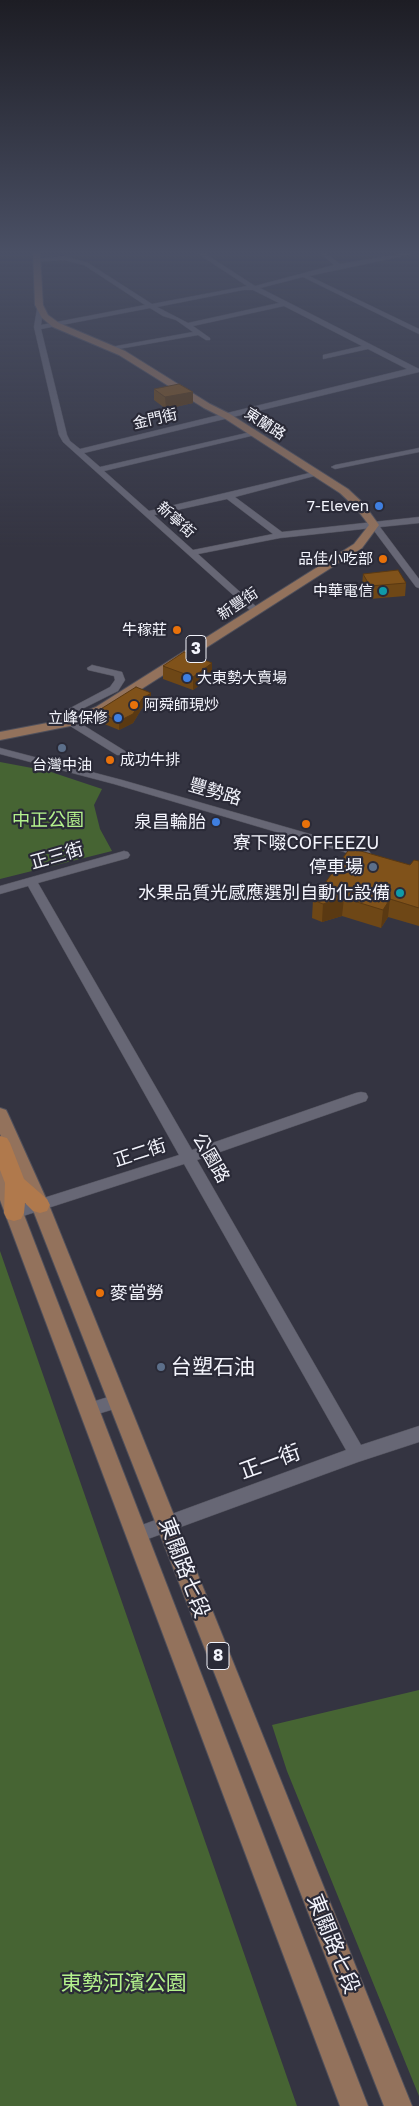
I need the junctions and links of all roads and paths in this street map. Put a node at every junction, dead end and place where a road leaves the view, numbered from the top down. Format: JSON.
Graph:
{"nodes":[{"id":1,"x":43,"y":351,"type":"edge"},
{"id":2,"x":119,"y":351,"type":"edge"},
{"id":3,"x":349,"y":351,"type":"edge"},
{"id":4,"x":375,"y":351,"type":"edge"},
{"id":5,"x":326,"y":357,"type":"dead end"},
{"id":6,"x":416,"y":372,"type":"edge"},
{"id":7,"x":227,"y":416,"type":"junction"},
{"id":8,"x":252,"y":433,"type":"junction"},
{"id":9,"x":419,"y":450,"type":"edge"},
{"id":10,"x":77,"y":452,"type":"junction"},
{"id":11,"x":335,"y":468,"type":"dead end"},
{"id":12,"x":98,"y":470,"type":"junction"},
{"id":13,"x":315,"y":473,"type":"junction"},
{"id":14,"x":229,"y":496,"type":"junction"},
{"id":15,"x":148,"y":514,"type":"junction"},
{"id":16,"x":419,"y":520,"type":"edge"},
{"id":17,"x":374,"y":525,"type":"junction"},
{"id":18,"x":280,"y":534,"type":"junction"},
{"id":19,"x":192,"y":553,"type":"junction"},
{"id":20,"x":419,"y":585,"type":"edge"},
{"id":21,"x":256,"y":610,"type":"junction"},
{"id":22,"x":92,"y":668,"type":"dead end"},
{"id":23,"x":71,"y":722,"type":"junction"},
{"id":24,"x":0,"y":736,"type":"edge"},
{"id":25,"x":0,"y":752,"type":"edge"},
{"id":26,"x":121,"y":753,"type":"dead end"},
{"id":27,"x":124,"y":856,"type":"dead end"},
{"id":28,"x":381,"y":859,"type":"edge"},
{"id":29,"x":31,"y":881,"type":"junction"},
{"id":30,"x":0,"y":890,"type":"edge"},
{"id":31,"x":361,"y":1097,"type":"dead end"},
{"id":32,"x":0,"y":1114,"type":"edge"},
{"id":33,"x":0,"y":1143,"type":"edge"},
{"id":34,"x":189,"y":1157,"type":"junction"},
{"id":35,"x":8,"y":1180,"type":"edge"},
{"id":36,"x":40,"y":1205,"type":"junction"},
{"id":37,"x":14,"y":1213,"type":"junction"},
{"id":38,"x":118,"y":1401,"type":"junction"},
{"id":39,"x":88,"y":1410,"type":"junction"},
{"id":40,"x":419,"y":1434,"type":"edge"},
{"id":41,"x":357,"y":1454,"type":"junction"},
{"id":42,"x":166,"y":1525,"type":"junction"},
{"id":43,"x":137,"y":1535,"type":"junction"},
{"id":44,"x":354,"y":2106,"type":"edge"},
{"id":45,"x":398,"y":2106,"type":"edge"}],
"edges":[{"from":1,"to":10,"type":"street"},
{"from":2,"to":7,"type":"main road","name":"東蘭路"},
{"from":3,"to":5,"type":"street"},
{"from":4,"to":6,"type":"street"},
{"from":6,"to":7,"type":"street","name":"金門街"},
{"from":7,"to":8,"type":"main road","name":"東蘭路"},
{"from":7,"to":10,"type":"street","name":"金門街"},
{"from":8,"to":12,"type":"street"},
{"from":8,"to":13,"type":"main road","name":"東蘭路"},
{"from":9,"to":11,"type":"street"},
{"from":10,"to":12,"type":"street","name":"新寧街"},
{"from":12,"to":15,"type":"street","name":"新寧街"},
{"from":13,"to":14,"type":"street"},
{"from":13,"to":17,"type":"main road","name":"東蘭路"},
{"from":14,"to":15,"type":"street"},
{"from":14,"to":18,"type":"street"},
{"from":15,"to":19,"type":"street","name":"新寧街"},
{"from":16,"to":17,"type":"street"},
{"from":17,"to":18,"type":"street"},
{"from":17,"to":20,"type":"street","name":"東蘭路"},
{"from":17,"to":21,"type":"main road","name":"新豐街","number":"3"},
{"from":18,"to":19,"type":"street"},
{"from":19,"to":21,"type":"street","name":"新寧街"},
{"from":21,"to":23,"type":"main road","name":"新豐街","number":"3"},
{"from":22,"to":23,"type":"street"},
{"from":23,"to":24,"type":"main road","name":"新豐街","number":"3"},
{"from":23,"to":26,"type":"street"},
{"from":25,"to":28,"type":"street","name":"豐勢路"},
{"from":27,"to":29,"type":"street","name":"正三街"},
{"from":29,"to":30,"type":"street","name":"正三街"},
{"from":29,"to":34,"type":"street","name":"公園路"},
{"from":31,"to":34,"type":"street","name":"正二街"},
{"from":32,"to":36,"type":"main road","name":"東關路七段","number":"8"},
{"from":33,"to":35,"type":"highway"},
{"from":34,"to":36,"type":"street","name":"正二街"},
{"from":34,"to":41,"type":"street","name":"公園路"},
{"from":35,"to":36,"type":"highway"},
{"from":35,"to":37,"type":"highway"},
{"from":36,"to":37,"type":"street","name":"正二街"},
{"from":36,"to":38,"type":"main road","name":"東關路七段","number":"8"},
{"from":37,"to":39,"type":"main road","name":"東關路七段","number":"8"},
{"from":38,"to":39,"type":"street"},
{"from":38,"to":42,"type":"main road","name":"東關路七段","number":"8"},
{"from":39,"to":43,"type":"main road","name":"東關路七段","number":"8"},
{"from":40,"to":41,"type":"street","name":"正一街"},
{"from":41,"to":42,"type":"street","name":"正一街"},
{"from":42,"to":43,"type":"street","name":"正一街"},
{"from":42,"to":45,"type":"main road","name":"東關路七段","number":"8"},
{"from":43,"to":44,"type":"main road","name":"東關路七段","number":"8"}]}
